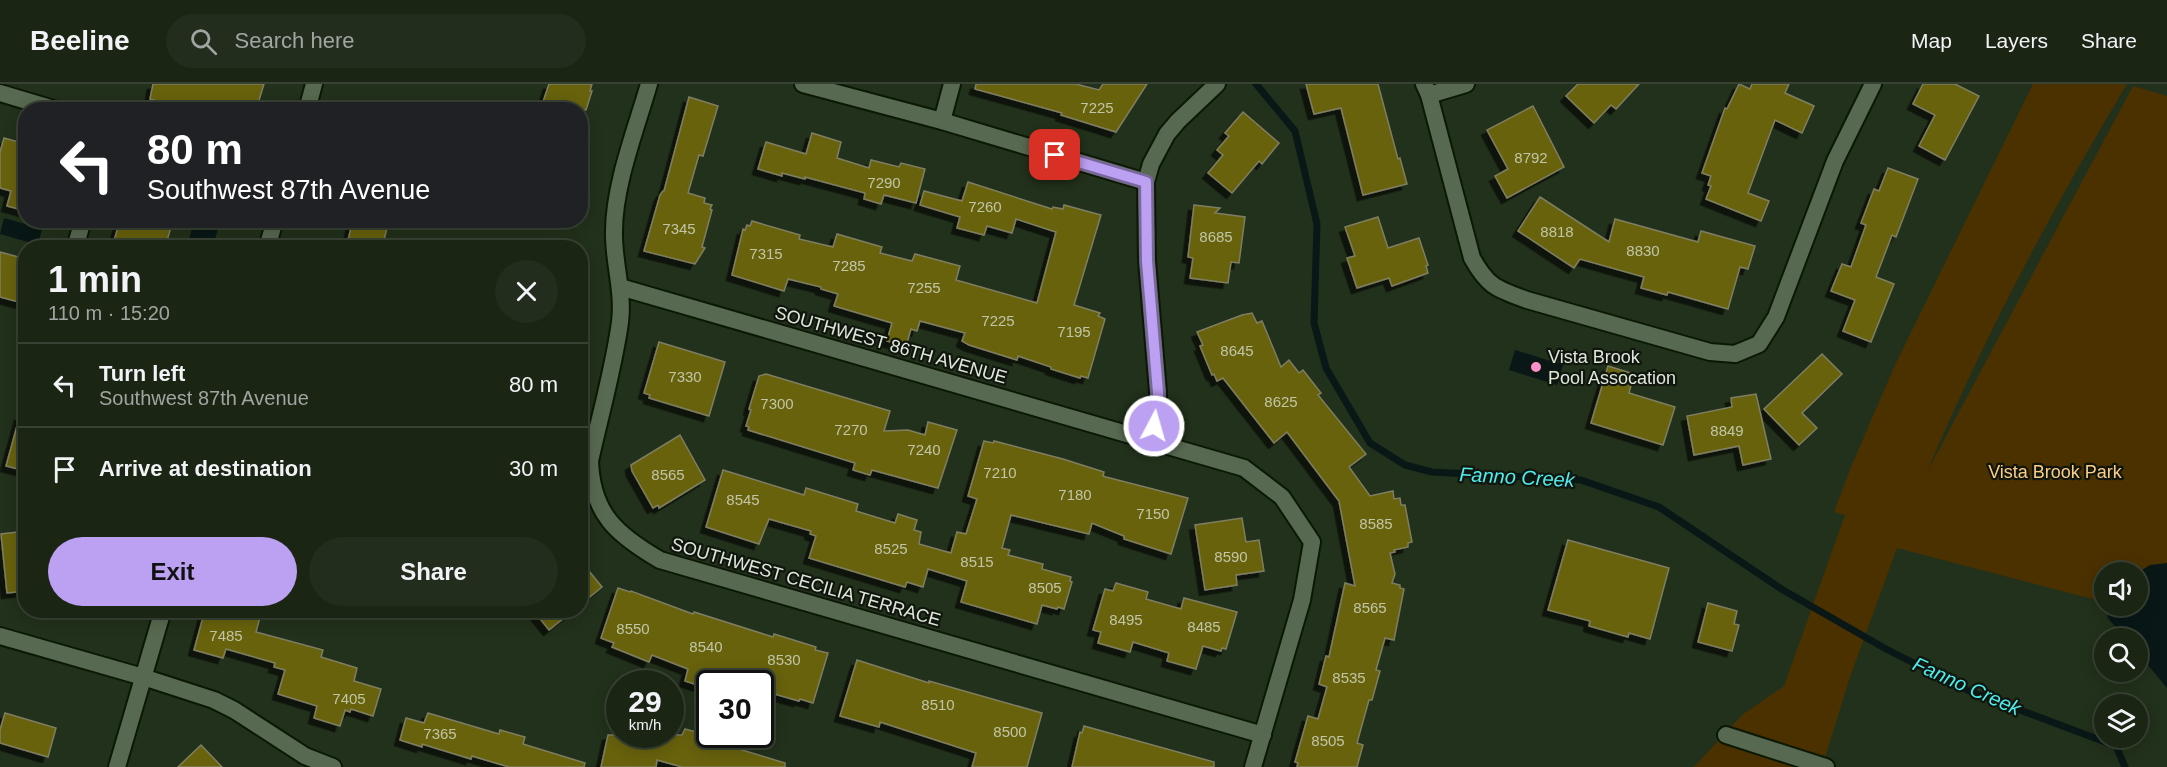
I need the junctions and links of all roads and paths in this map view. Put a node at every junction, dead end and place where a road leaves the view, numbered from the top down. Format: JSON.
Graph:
{"nodes":[{"id":1,"x":314,"y":84,"type":"edge"},
{"id":2,"x":649,"y":84,"type":"edge"},
{"id":3,"x":803,"y":84,"type":"edge"},
{"id":4,"x":952,"y":84,"type":"edge"},
{"id":5,"x":1217,"y":84,"type":"edge"},
{"id":6,"x":1466,"y":84,"type":"edge"},
{"id":7,"x":1873,"y":84,"type":"edge"},
{"id":8,"x":1426,"y":89,"type":"edge"},
{"id":9,"x":0,"y":93,"type":"edge"},
{"id":10,"x":30,"y":102,"type":"edge"},
{"id":11,"x":309,"y":102,"type":"edge"},
{"id":12,"x":942,"y":122,"type":"junction"},
{"id":13,"x":1146,"y":182,"type":"junction"},
{"id":14,"x":620,"y":287,"type":"junction"},
{"id":15,"x":1151,"y":441,"type":"junction"},
{"id":16,"x":161,"y":618,"type":"edge"},
{"id":17,"x":0,"y":636,"type":"edge"},
{"id":18,"x":143,"y":677,"type":"junction"},
{"id":19,"x":1263,"y":735,"type":"junction"},
{"id":20,"x":1726,"y":735,"type":"dead end"},
{"id":21,"x":117,"y":767,"type":"edge"},
{"id":22,"x":333,"y":767,"type":"edge"},
{"id":23,"x":1253,"y":767,"type":"edge"},
{"id":24,"x":1826,"y":767,"type":"edge"}],
"edges":[{"from":1,"to":11,"type":"street"},
{"from":2,"to":14,"type":"street","name":"SOUTHWEST CECILIA TERRACE"},
{"from":3,"to":12,"type":"street"},
{"from":4,"to":12,"type":"street"},
{"from":5,"to":13,"type":"street"},
{"from":6,"to":8,"type":"street"},
{"from":7,"to":8,"type":"street"},
{"from":9,"to":10,"type":"street"},
{"from":12,"to":13,"type":"street"},
{"from":13,"to":15,"type":"street"},
{"from":14,"to":15,"type":"street","name":"SOUTHWEST 86TH AVENUE"},
{"from":14,"to":19,"type":"street","name":"SOUTHWEST CECILIA TERRACE"},
{"from":15,"to":19,"type":"street","name":"SOUTHWEST 86TH AVENUE"},
{"from":16,"to":18,"type":"street"},
{"from":17,"to":18,"type":"street"},
{"from":18,"to":21,"type":"street"},
{"from":18,"to":22,"type":"street"},
{"from":19,"to":23,"type":"street","name":"SOUTHWEST 86TH AVENUE"},
{"from":20,"to":24,"type":"street"}]}
